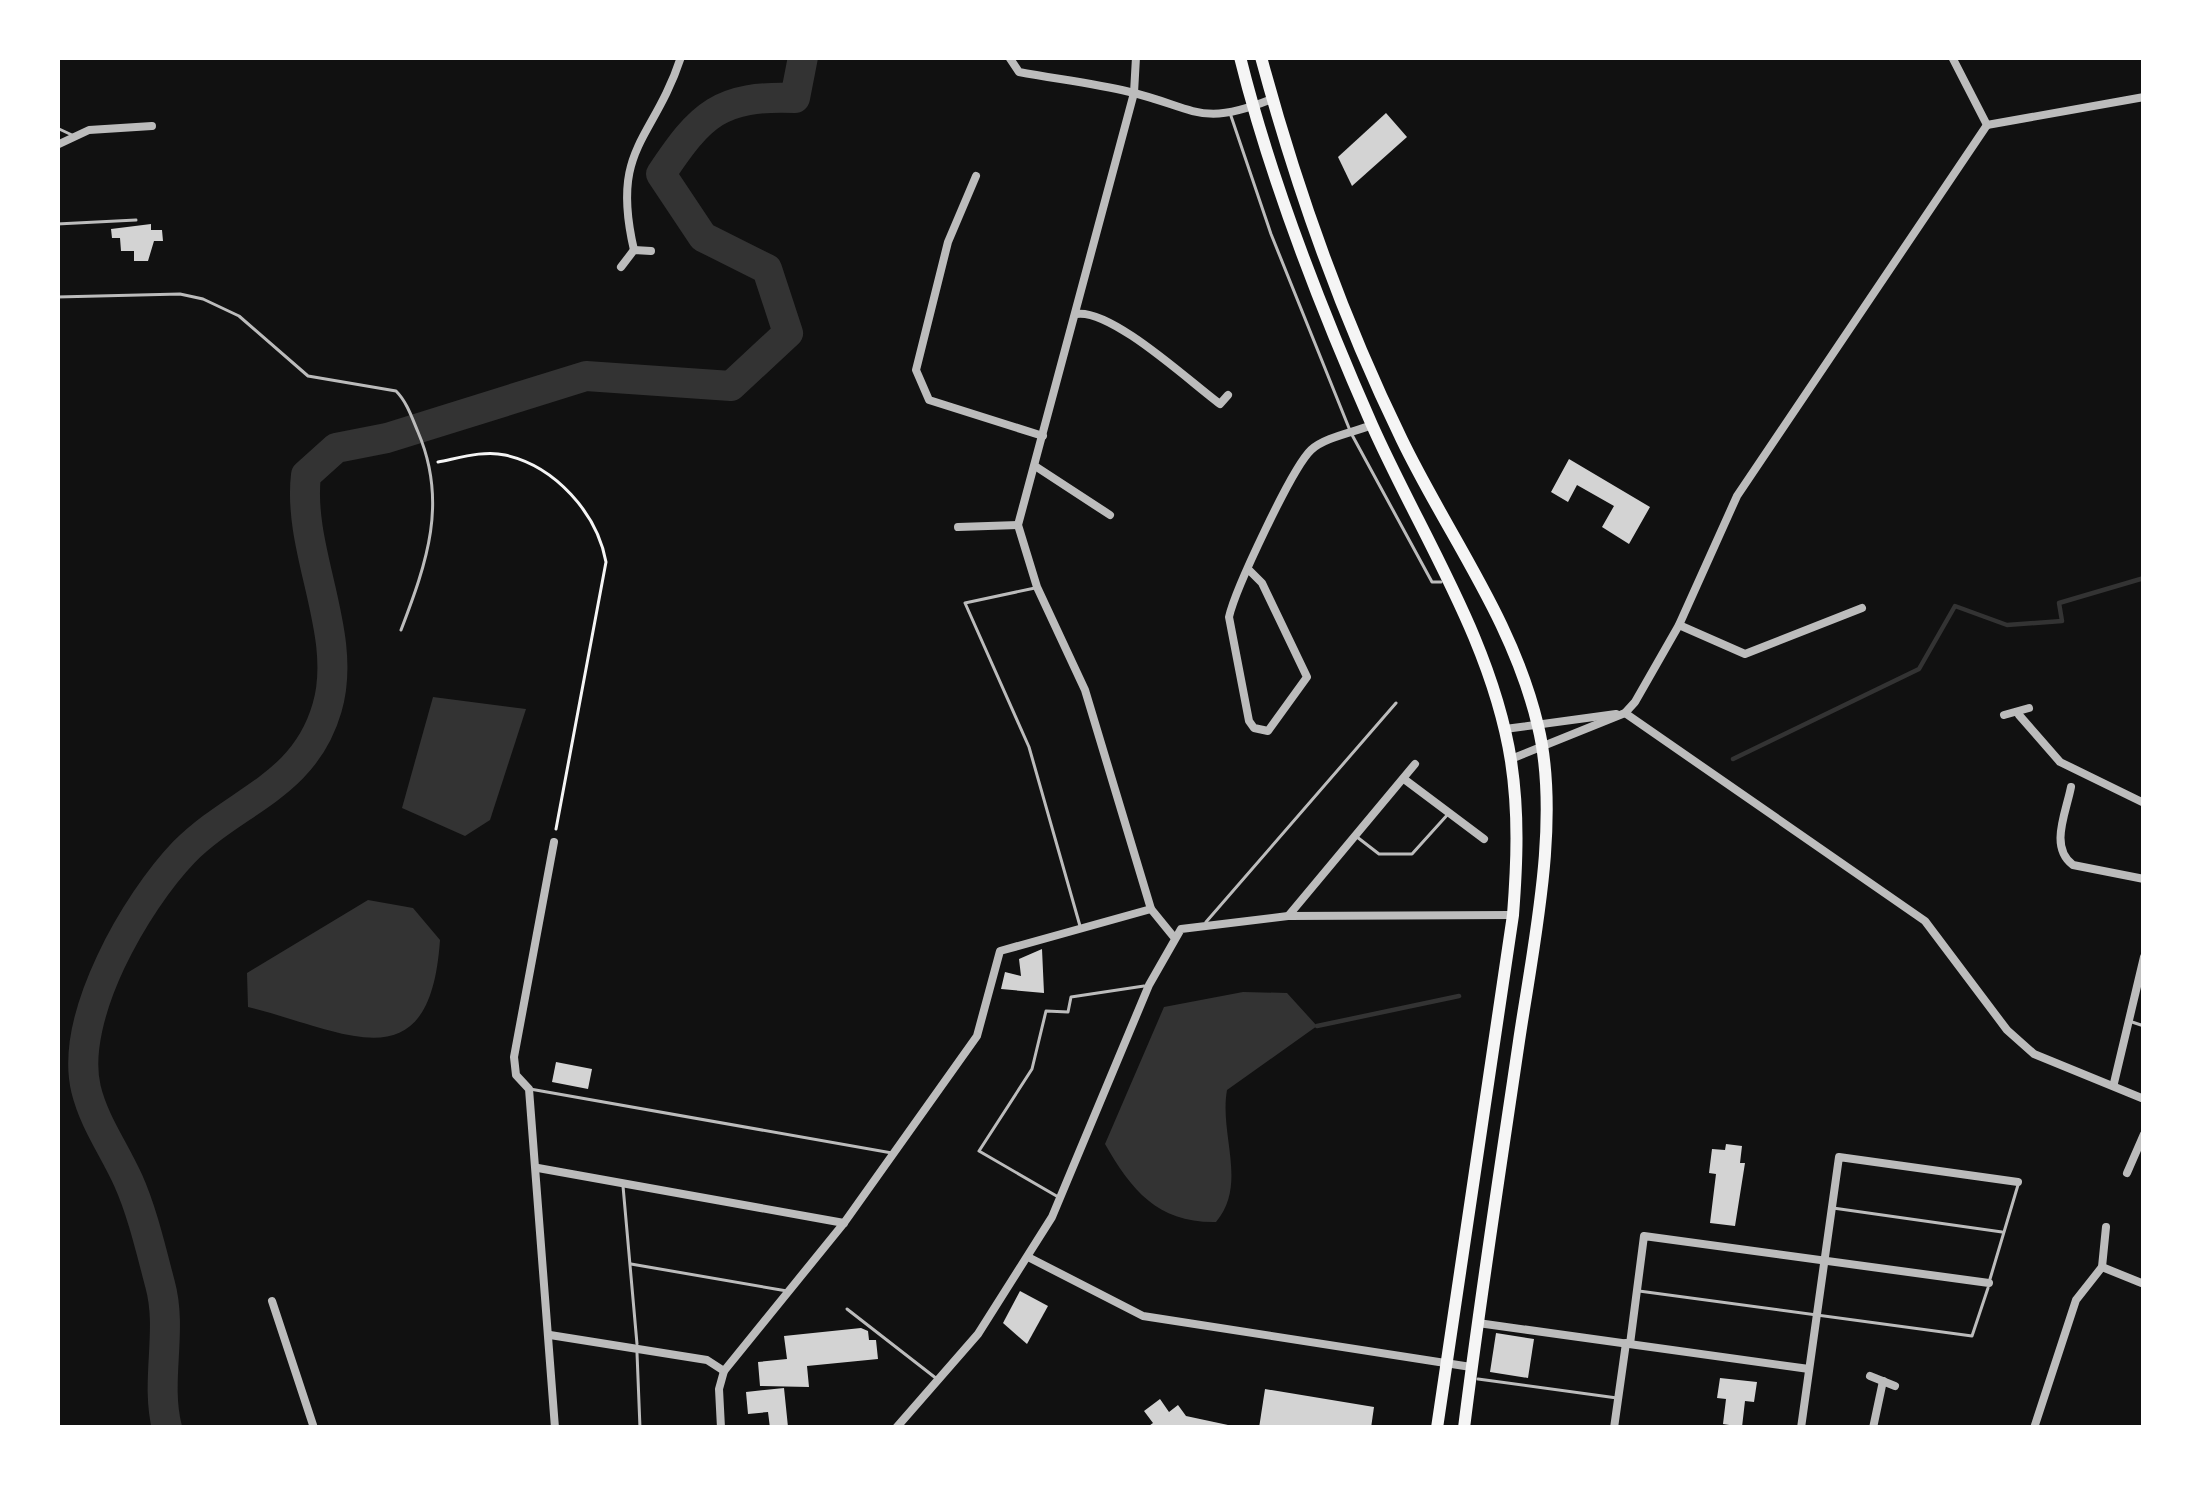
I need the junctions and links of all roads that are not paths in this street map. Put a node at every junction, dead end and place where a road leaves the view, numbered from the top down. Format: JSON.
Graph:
{"nodes":[{"id":1,"x":681,"y":57,"type":"edge"},
{"id":2,"x":1009,"y":57,"type":"edge"},
{"id":3,"x":1136,"y":57,"type":"edge"},
{"id":4,"x":1240,"y":57,"type":"edge"},
{"id":5,"x":1261,"y":57,"type":"edge"},
{"id":6,"x":1952,"y":57,"type":"edge"},
{"id":7,"x":1134,"y":93,"type":"junction"},
{"id":8,"x":2144,"y":97,"type":"edge"},
{"id":9,"x":1272,"y":99,"type":"junction"},
{"id":10,"x":1252,"y":107,"type":"junction"},
{"id":11,"x":1230,"y":114,"type":"junction"},
{"id":12,"x":1987,"y":125,"type":"junction"},
{"id":13,"x":152,"y":126,"type":"dead end"},
{"id":14,"x":57,"y":128,"type":"edge"},
{"id":15,"x":73,"y":135,"type":"junction"},
{"id":16,"x":57,"y":146,"type":"edge"},
{"id":17,"x":976,"y":176,"type":"dead end"},
{"id":18,"x":136,"y":220,"type":"dead end"},
{"id":19,"x":57,"y":224,"type":"edge"},
{"id":20,"x":634,"y":250,"type":"junction"},
{"id":21,"x":651,"y":251,"type":"dead end"},
{"id":22,"x":621,"y":266,"type":"dead end"},
{"id":23,"x":57,"y":297,"type":"edge"},
{"id":24,"x":1076,"y":314,"type":"junction"},
{"id":25,"x":1228,"y":395,"type":"dead end"},
{"id":26,"x":1372,"y":425,"type":"junction"},
{"id":27,"x":1351,"y":433,"type":"junction"},
{"id":28,"x":1043,"y":436,"type":"junction"},
{"id":29,"x":1035,"y":466,"type":"junction"},
{"id":30,"x":1110,"y":515,"type":"dead end"},
{"id":31,"x":1018,"y":525,"type":"junction"},
{"id":32,"x":958,"y":527,"type":"dead end"},
{"id":33,"x":1248,"y":569,"type":"junction"},
{"id":34,"x":1448,"y":581,"type":"junction"},
{"id":35,"x":1037,"y":587,"type":"junction"},
{"id":36,"x":1862,"y":608,"type":"dead end"},
{"id":37,"x":1679,"y":625,"type":"junction"},
{"id":38,"x":401,"y":630,"type":"dead end"},
{"id":39,"x":1396,"y":703,"type":"dead end"},
{"id":40,"x":2029,"y":708,"type":"dead end"},
{"id":41,"x":1624,"y":713,"type":"junction"},
{"id":42,"x":2004,"y":715,"type":"dead end"},
{"id":43,"x":2019,"y":715,"type":"junction"},
{"id":44,"x":1538,"y":724,"type":"junction"},
{"id":45,"x":1505,"y":729,"type":"junction"},
{"id":46,"x":1543,"y":748,"type":"junction"},
{"id":47,"x":1511,"y":759,"type":"junction"},
{"id":48,"x":1414,"y":764,"type":"dead end"},
{"id":49,"x":1404,"y":778,"type":"junction"},
{"id":50,"x":2071,"y":787,"type":"dead end"},
{"id":51,"x":2144,"y":803,"type":"edge"},
{"id":52,"x":1449,"y":813,"type":"junction"},
{"id":53,"x":1355,"y":836,"type":"junction"},
{"id":54,"x":1484,"y":839,"type":"dead end"},
{"id":55,"x":554,"y":842,"type":"road end"},
{"id":56,"x":2144,"y":879,"type":"edge"},
{"id":57,"x":1150,"y":909,"type":"junction"},
{"id":58,"x":1513,"y":915,"type":"junction"},
{"id":59,"x":1288,"y":916,"type":"junction"},
{"id":60,"x":1206,"y":922,"type":"junction"},
{"id":61,"x":1080,"y":926,"type":"junction"},
{"id":62,"x":1177,"y":933,"type":"junction"},
{"id":63,"x":2144,"y":957,"type":"edge"},
{"id":64,"x":1149,"y":985,"type":"junction"},
{"id":65,"x":2128,"y":1021,"type":"junction"},
{"id":66,"x":2144,"y":1026,"type":"edge"},
{"id":67,"x":2114,"y":1083,"type":"junction"},
{"id":68,"x":529,"y":1089,"type":"junction"},
{"id":69,"x":2144,"y":1100,"type":"edge"},
{"id":70,"x":2144,"y":1134,"type":"edge"},
{"id":71,"x":894,"y":1153,"type":"junction"},
{"id":72,"x":537,"y":1168,"type":"junction"},
{"id":73,"x":2127,"y":1173,"type":"dead end"},
{"id":74,"x":2018,"y":1183,"type":"joint"},
{"id":75,"x":623,"y":1184,"type":"junction"},
{"id":76,"x":1062,"y":1199,"type":"junction"},
{"id":77,"x":1832,"y":1208,"type":"junction"},
{"id":78,"x":844,"y":1223,"type":"junction"},
{"id":79,"x":2106,"y":1227,"type":"dead end"},
{"id":80,"x":2006,"y":1232,"type":"junction"},
{"id":81,"x":1028,"y":1257,"type":"junction"},
{"id":82,"x":1824,"y":1261,"type":"junction"},
{"id":83,"x":629,"y":1264,"type":"junction"},
{"id":84,"x":2102,"y":1267,"type":"junction"},
{"id":85,"x":1989,"y":1283,"type":"junction"},
{"id":86,"x":2144,"y":1284,"type":"edge"},
{"id":87,"x":1637,"y":1290,"type":"junction"},
{"id":88,"x":788,"y":1292,"type":"junction"},
{"id":89,"x":272,"y":1301,"type":"dead end"},
{"id":90,"x":847,"y":1309,"type":"dead end"},
{"id":91,"x":1816,"y":1315,"type":"junction"},
{"id":92,"x":1478,"y":1323,"type":"junction"},
{"id":93,"x":550,"y":1335,"type":"junction"},
{"id":94,"x":1628,"y":1344,"type":"junction"},
{"id":95,"x":637,"y":1348,"type":"junction"},
{"id":96,"x":1448,"y":1364,"type":"junction"},
{"id":97,"x":1809,"y":1369,"type":"junction"},
{"id":98,"x":724,"y":1371,"type":"junction"},
{"id":99,"x":1471,"y":1372,"type":"junction"},
{"id":100,"x":1870,"y":1376,"type":"dead end"},
{"id":101,"x":938,"y":1380,"type":"junction"},
{"id":102,"x":1882,"y":1381,"type":"junction"},
{"id":103,"x":1895,"y":1386,"type":"dead end"},
{"id":104,"x":1618,"y":1398,"type":"junction"},
{"id":105,"x":57,"y":1416,"type":"edge"},
{"id":106,"x":59,"y":1428,"type":"edge"},
{"id":107,"x":314,"y":1428,"type":"edge"},
{"id":108,"x":555,"y":1428,"type":"edge"},
{"id":109,"x":640,"y":1428,"type":"edge"},
{"id":110,"x":721,"y":1428,"type":"edge"},
{"id":111,"x":896,"y":1428,"type":"edge"},
{"id":112,"x":1437,"y":1428,"type":"edge"},
{"id":113,"x":1463,"y":1428,"type":"edge"},
{"id":114,"x":1615,"y":1428,"type":"edge"},
{"id":115,"x":1801,"y":1428,"type":"edge"},
{"id":116,"x":1873,"y":1428,"type":"edge"},
{"id":117,"x":2034,"y":1428,"type":"edge"}],
"edges":[{"from":1,"to":20,"type":"street"},
{"from":2,"to":7,"type":"street"},
{"from":3,"to":7,"type":"street"},
{"from":4,"to":10,"type":"highway"},
{"from":5,"to":9,"type":"highway"},
{"from":6,"to":12,"type":"street"},
{"from":7,"to":11,"type":"street"},
{"from":7,"to":24,"type":"street"},
{"from":8,"to":12,"type":"street"},
{"from":9,"to":10,"type":"street"},
{"from":9,"to":44,"type":"highway"},
{"from":10,"to":11,"type":"street"},
{"from":10,"to":26,"type":"highway"},
{"from":11,"to":27,"type":"lane"},
{"from":12,"to":37,"type":"street"},
{"from":13,"to":15,"type":"street"},
{"from":14,"to":15,"type":"lane"},
{"from":15,"to":16,"type":"street"},
{"from":17,"to":28,"type":"street"},
{"from":18,"to":19,"type":"lane"},
{"from":20,"to":21,"type":"street"},
{"from":20,"to":22,"type":"street"},
{"from":23,"to":38,"type":"lane"},
{"from":24,"to":25,"type":"street"},
{"from":24,"to":28,"type":"street"},
{"from":26,"to":27,"type":"street"},
{"from":26,"to":34,"type":"highway"},
{"from":27,"to":33,"type":"street"},
{"from":27,"to":34,"type":"lane"},
{"from":28,"to":29,"type":"street"},
{"from":29,"to":30,"type":"street"},
{"from":29,"to":31,"type":"street"},
{"from":31,"to":32,"type":"street"},
{"from":31,"to":35,"type":"street"},
{"from":33,"to":33,"type":"street"},
{"from":34,"to":45,"type":"highway"},
{"from":35,"to":57,"type":"street"},
{"from":35,"to":61,"type":"lane"},
{"from":36,"to":37,"type":"street"},
{"from":37,"to":41,"type":"street"},
{"from":39,"to":60,"type":"lane"},
{"from":40,"to":43,"type":"street"},
{"from":41,"to":44,"type":"street"},
{"from":41,"to":46,"type":"street"},
{"from":41,"to":67,"type":"street"},
{"from":42,"to":43,"type":"street"},
{"from":43,"to":51,"type":"street"},
{"from":44,"to":45,"type":"street"},
{"from":44,"to":46,"type":"highway"},
{"from":45,"to":47,"type":"highway"},
{"from":46,"to":47,"type":"street"},
{"from":46,"to":92,"type":"highway"},
{"from":47,"to":58,"type":"highway"},
{"from":48,"to":49,"type":"street"},
{"from":49,"to":52,"type":"street"},
{"from":49,"to":53,"type":"street"},
{"from":50,"to":56,"type":"street"},
{"from":52,"to":53,"type":"lane"},
{"from":52,"to":54,"type":"street"},
{"from":53,"to":59,"type":"street"},
{"from":55,"to":68,"type":"street"},
{"from":57,"to":61,"type":"street"},
{"from":57,"to":62,"type":"street"},
{"from":58,"to":59,"type":"street"},
{"from":58,"to":96,"type":"highway"},
{"from":59,"to":60,"type":"street"},
{"from":60,"to":62,"type":"street"},
{"from":61,"to":71,"type":"street"},
{"from":62,"to":64,"type":"street"},
{"from":63,"to":65,"type":"street"},
{"from":64,"to":76,"type":"street"},
{"from":64,"to":76,"type":"lane"},
{"from":65,"to":66,"type":"lane"},
{"from":65,"to":67,"type":"street"},
{"from":67,"to":69,"type":"street"},
{"from":68,"to":71,"type":"lane"},
{"from":68,"to":72,"type":"street"},
{"from":70,"to":73,"type":"street"},
{"from":71,"to":78,"type":"street"},
{"from":72,"to":75,"type":"street"},
{"from":72,"to":93,"type":"street"},
{"from":74,"to":77,"type":"street"},
{"from":74,"to":80,"type":"lane"},
{"from":75,"to":78,"type":"street"},
{"from":75,"to":83,"type":"lane"},
{"from":76,"to":81,"type":"street"},
{"from":77,"to":80,"type":"lane"},
{"from":77,"to":82,"type":"street"},
{"from":78,"to":88,"type":"street"},
{"from":79,"to":84,"type":"street"},
{"from":80,"to":85,"type":"lane"},
{"from":81,"to":96,"type":"street"},
{"from":81,"to":101,"type":"street"},
{"from":82,"to":85,"type":"street"},
{"from":82,"to":87,"type":"street"},
{"from":82,"to":91,"type":"street"},
{"from":83,"to":88,"type":"lane"},
{"from":83,"to":95,"type":"lane"},
{"from":84,"to":86,"type":"street"},
{"from":84,"to":117,"type":"street"},
{"from":85,"to":91,"type":"lane"},
{"from":87,"to":91,"type":"lane"},
{"from":87,"to":94,"type":"street"},
{"from":88,"to":98,"type":"street"},
{"from":89,"to":107,"type":"street"},
{"from":90,"to":101,"type":"lane"},
{"from":91,"to":97,"type":"street"},
{"from":92,"to":94,"type":"street"},
{"from":92,"to":99,"type":"highway"},
{"from":93,"to":95,"type":"street"},
{"from":93,"to":108,"type":"street"},
{"from":94,"to":97,"type":"street"},
{"from":94,"to":104,"type":"street"},
{"from":95,"to":98,"type":"street"},
{"from":95,"to":109,"type":"lane"},
{"from":96,"to":99,"type":"street"},
{"from":96,"to":112,"type":"highway"},
{"from":97,"to":115,"type":"street"},
{"from":98,"to":110,"type":"street"},
{"from":99,"to":104,"type":"lane"},
{"from":99,"to":113,"type":"highway"},
{"from":100,"to":102,"type":"street"},
{"from":101,"to":111,"type":"street"},
{"from":102,"to":103,"type":"street"},
{"from":102,"to":116,"type":"street"},
{"from":104,"to":114,"type":"street"},
{"from":105,"to":106,"type":"lane"}]}
